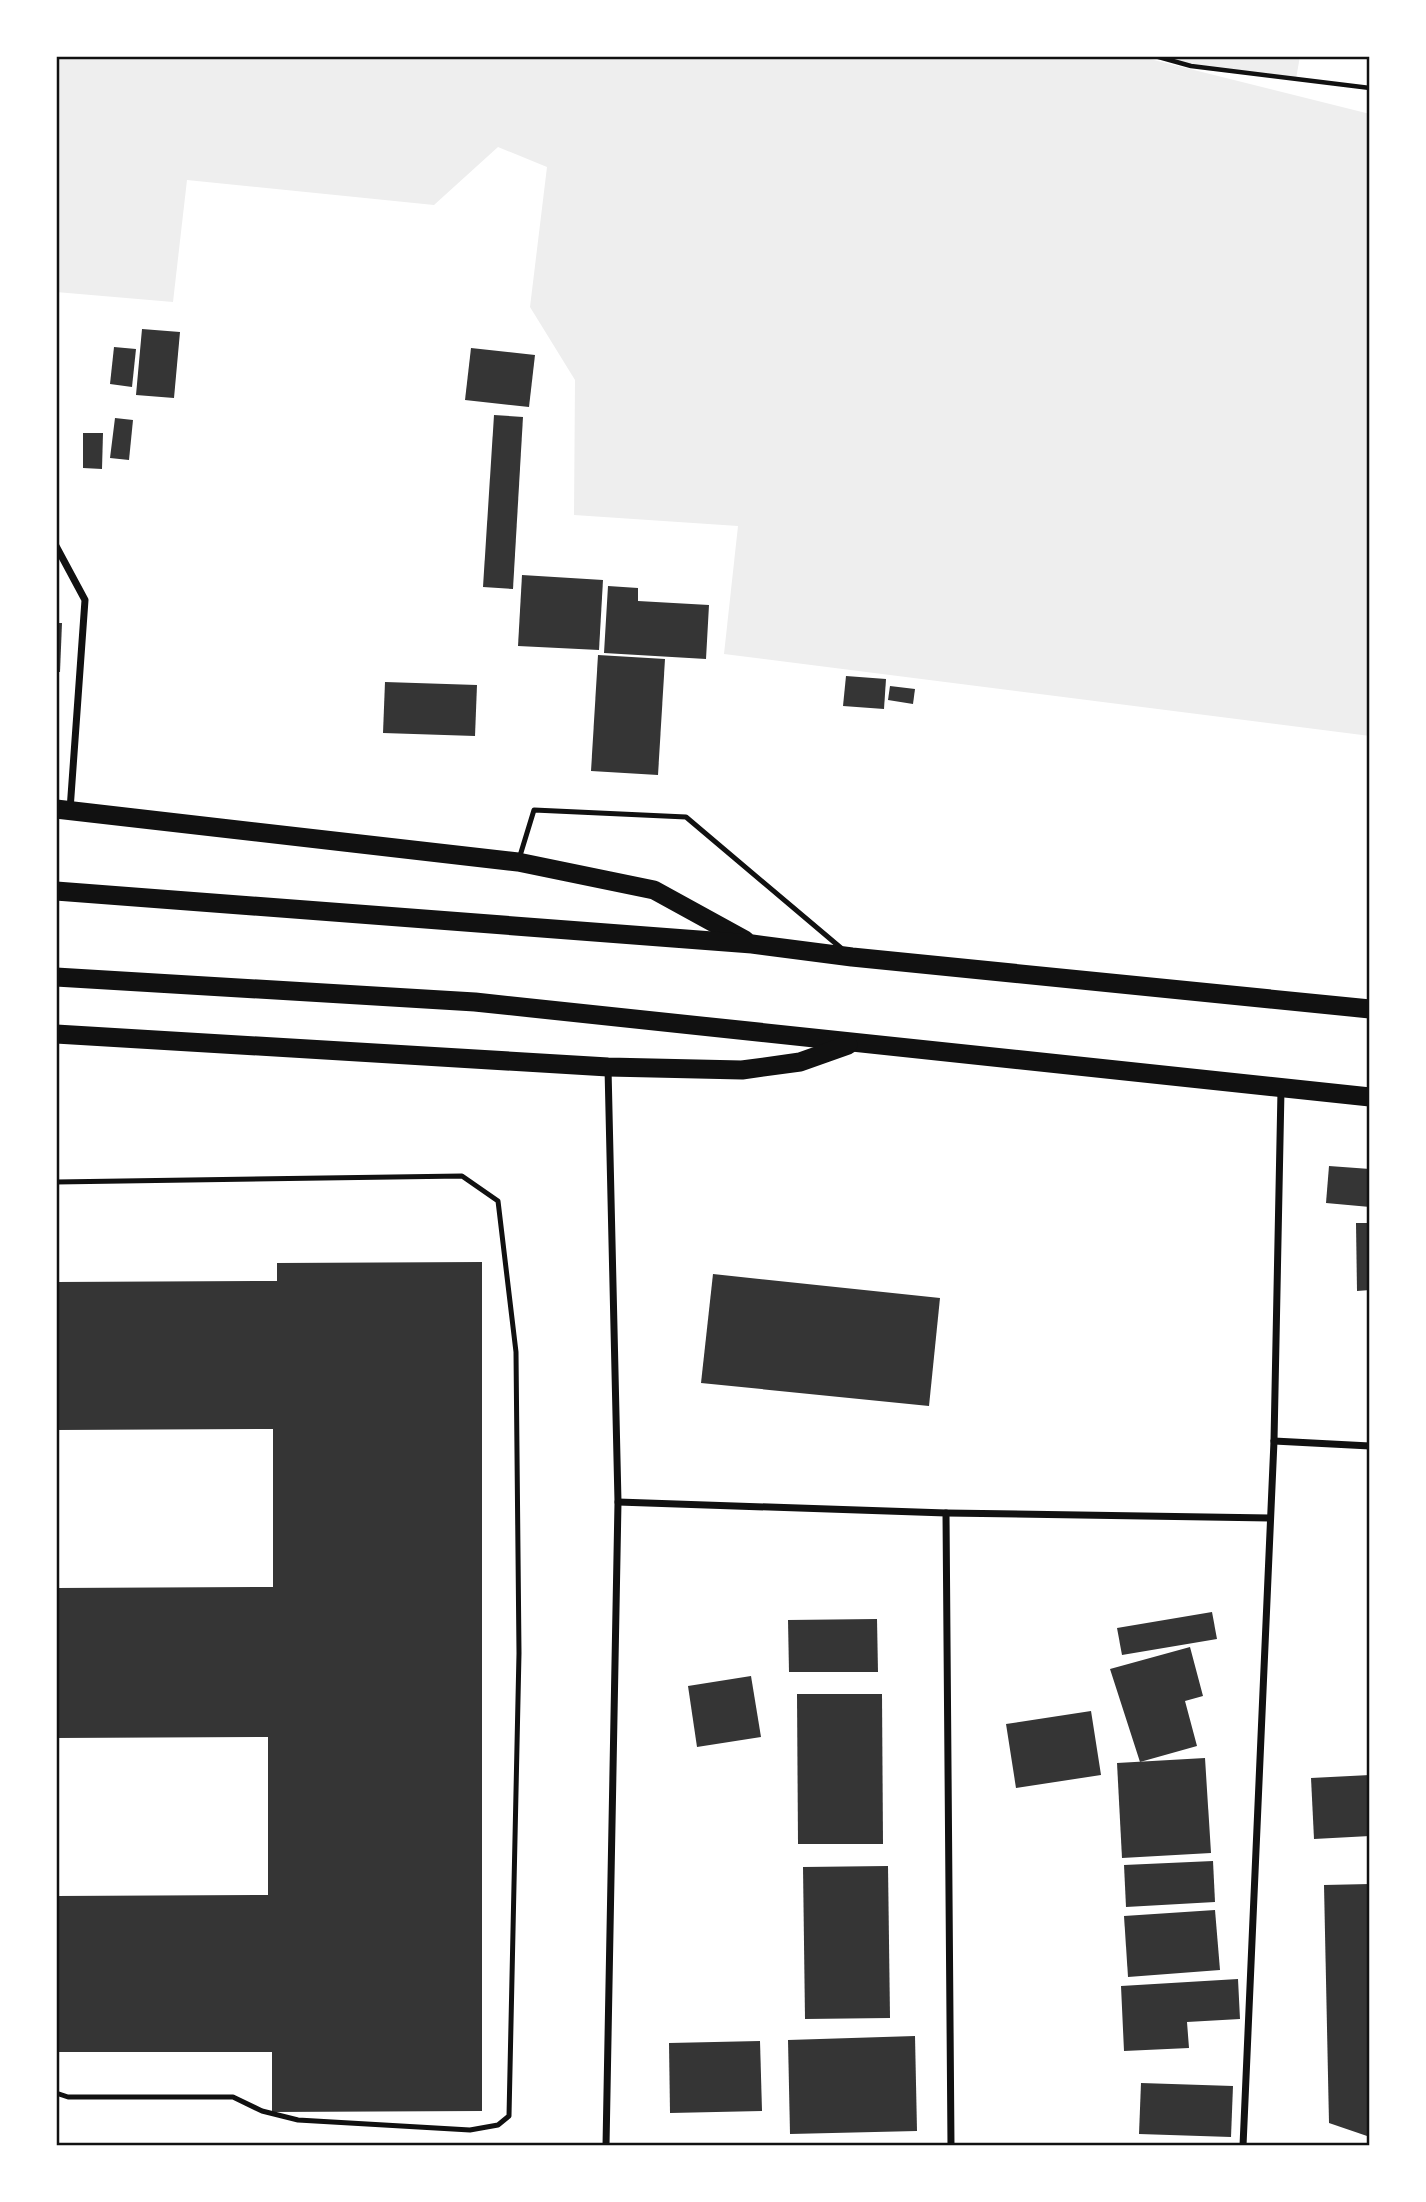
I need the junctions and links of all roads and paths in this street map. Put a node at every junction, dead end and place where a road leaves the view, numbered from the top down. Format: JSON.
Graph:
{"nodes":[{"id":1,"x":1155,"y":56,"type":"edge"},
{"id":2,"x":1370,"y":88,"type":"edge"},
{"id":3,"x":56,"y":546,"type":"edge"},
{"id":4,"x":63,"y":810,"type":"edge"},
{"id":5,"x":518,"y":862,"type":"junction"},
{"id":6,"x":56,"y":891,"type":"edge"},
{"id":7,"x":752,"y":944,"type":"junction"},
{"id":8,"x":852,"y":957,"type":"junction"},
{"id":9,"x":56,"y":977,"type":"edge"},
{"id":10,"x":1370,"y":1009,"type":"edge"},
{"id":11,"x":56,"y":1034,"type":"edge"},
{"id":12,"x":852,"y":1044,"type":"junction"},
{"id":13,"x":608,"y":1068,"type":"junction"},
{"id":14,"x":1281,"y":1089,"type":"junction"},
{"id":15,"x":1370,"y":1097,"type":"edge"},
{"id":16,"x":56,"y":1182,"type":"edge"},
{"id":17,"x":1274,"y":1441,"type":"junction"},
{"id":18,"x":1370,"y":1446,"type":"edge"},
{"id":19,"x":618,"y":1503,"type":"junction"},
{"id":20,"x":946,"y":1513,"type":"junction"},
{"id":21,"x":1270,"y":1518,"type":"junction"},
{"id":22,"x":56,"y":2093,"type":"edge"},
{"id":23,"x":606,"y":2146,"type":"edge"},
{"id":24,"x":951,"y":2146,"type":"edge"},
{"id":25,"x":1243,"y":2146,"type":"edge"}],
"edges":[{"from":1,"to":2,"type":"path"},
{"from":3,"to":4,"type":"street"},
{"from":4,"to":5,"type":"highway"},
{"from":5,"to":7,"type":"highway"},
{"from":5,"to":8,"type":"lane"},
{"from":6,"to":7,"type":"highway"},
{"from":7,"to":8,"type":"highway"},
{"from":8,"to":10,"type":"highway"},
{"from":9,"to":12,"type":"highway"},
{"from":11,"to":13,"type":"highway"},
{"from":12,"to":13,"type":"highway"},
{"from":12,"to":14,"type":"highway"},
{"from":13,"to":19,"type":"street"},
{"from":14,"to":15,"type":"highway"},
{"from":14,"to":17,"type":"street"},
{"from":16,"to":22,"type":"lane"},
{"from":17,"to":18,"type":"street"},
{"from":17,"to":21,"type":"street"},
{"from":19,"to":20,"type":"street"},
{"from":19,"to":23,"type":"street"},
{"from":20,"to":21,"type":"street"},
{"from":20,"to":24,"type":"street"},
{"from":21,"to":25,"type":"street"}]}
